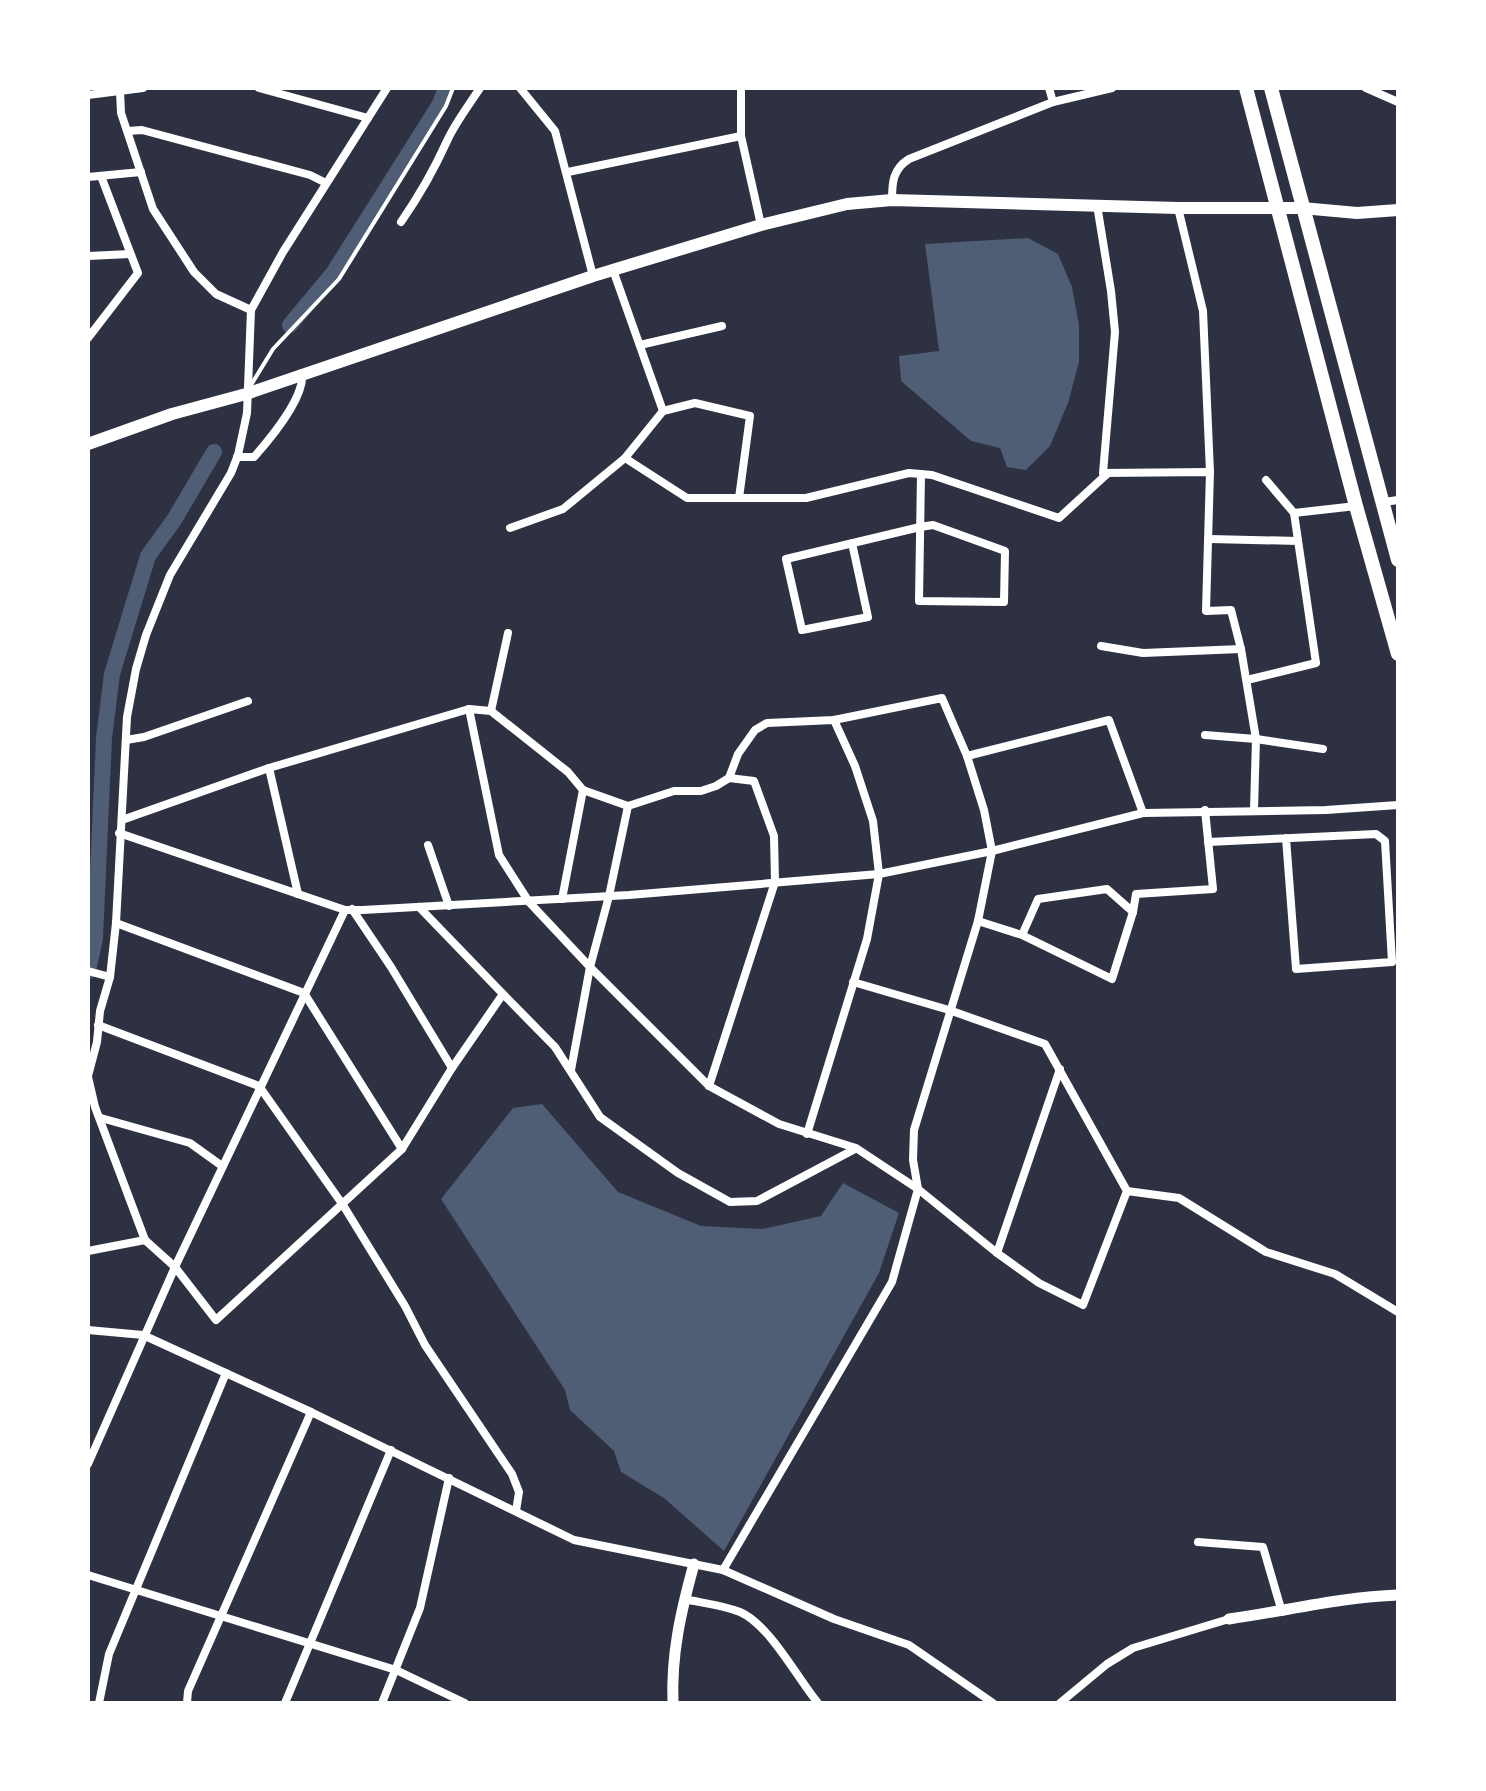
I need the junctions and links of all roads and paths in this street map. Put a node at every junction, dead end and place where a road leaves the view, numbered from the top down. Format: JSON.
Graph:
{"nodes":[{"id":1,"x":143,"y":88,"type":"edge"},
{"id":2,"x":259,"y":88,"type":"edge"},
{"id":3,"x":387,"y":88,"type":"edge"},
{"id":4,"x":453,"y":88,"type":"edge"},
{"id":5,"x":480,"y":88,"type":"edge"},
{"id":6,"x":520,"y":88,"type":"edge"},
{"id":7,"x":741,"y":88,"type":"edge"},
{"id":8,"x":1049,"y":88,"type":"edge"},
{"id":9,"x":1112,"y":88,"type":"edge"},
{"id":10,"x":1246,"y":88,"type":"edge"},
{"id":11,"x":1271,"y":88,"type":"edge"},
{"id":12,"x":1366,"y":88,"type":"edge"},
{"id":13,"x":120,"y":91,"type":"junction"},
{"id":14,"x":88,"y":95,"type":"edge"},
{"id":15,"x":1053,"y":102,"type":"junction"},
{"id":16,"x":1398,"y":102,"type":"edge"},
{"id":17,"x":368,"y":118,"type":"junction"},
{"id":18,"x":128,"y":131,"type":"junction"},
{"id":19,"x":741,"y":136,"type":"junction"},
{"id":20,"x":141,"y":172,"type":"junction"},
{"id":21,"x":568,"y":172,"type":"junction"},
{"id":22,"x":101,"y":176,"type":"junction"},
{"id":23,"x":88,"y":177,"type":"edge"},
{"id":24,"x":326,"y":183,"type":"junction"},
{"id":25,"x":892,"y":200,"type":"junction"},
{"id":26,"x":1097,"y":205,"type":"junction"},
{"id":27,"x":1178,"y":208,"type":"junction"},
{"id":28,"x":1277,"y":208,"type":"junction"},
{"id":29,"x":1302,"y":208,"type":"junction"},
{"id":30,"x":1398,"y":210,"type":"edge"},
{"id":31,"x":401,"y":222,"type":"dead end"},
{"id":32,"x":761,"y":225,"type":"junction"},
{"id":33,"x":130,"y":254,"type":"junction"},
{"id":34,"x":88,"y":256,"type":"edge"},
{"id":35,"x":613,"y":270,"type":"junction"},
{"id":36,"x":593,"y":276,"type":"junction"},
{"id":37,"x":251,"y":310,"type":"junction"},
{"id":38,"x":722,"y":326,"type":"dead end"},
{"id":39,"x":89,"y":336,"type":"edge"},
{"id":40,"x":640,"y":345,"type":"junction"},
{"id":41,"x":302,"y":373,"type":"junction"},
{"id":42,"x":246,"y":394,"type":"junction"},
{"id":43,"x":663,"y":411,"type":"junction"},
{"id":44,"x":88,"y":444,"type":"edge"},
{"id":45,"x":237,"y":457,"type":"junction"},
{"id":46,"x":625,"y":458,"type":"junction"},
{"id":47,"x":1210,"y":472,"type":"junction"},
{"id":48,"x":921,"y":474,"type":"junction"},
{"id":49,"x":1107,"y":474,"type":"junction"},
{"id":50,"x":1266,"y":480,"type":"dead end"},
{"id":51,"x":739,"y":498,"type":"junction"},
{"id":52,"x":1391,"y":501,"type":"edge"},
{"id":53,"x":1356,"y":506,"type":"junction"},
{"id":54,"x":1294,"y":513,"type":"junction"},
{"id":55,"x":920,"y":527,"type":"junction"},
{"id":56,"x":510,"y":528,"type":"dead end"},
{"id":57,"x":1210,"y":539,"type":"junction"},
{"id":58,"x":1298,"y":541,"type":"junction"},
{"id":59,"x":852,"y":543,"type":"junction"},
{"id":60,"x":1398,"y":560,"type":"edge"},
{"id":61,"x":508,"y":633,"type":"dead end"},
{"id":62,"x":1101,"y":646,"type":"dead end"},
{"id":63,"x":1241,"y":649,"type":"junction"},
{"id":64,"x":1398,"y":654,"type":"edge"},
{"id":65,"x":1247,"y":680,"type":"junction"},
{"id":66,"x":248,"y":701,"type":"dead end"},
{"id":67,"x":469,"y":709,"type":"junction"},
{"id":68,"x":491,"y":711,"type":"junction"},
{"id":69,"x":834,"y":720,"type":"junction"},
{"id":70,"x":1205,"y":735,"type":"dead end"},
{"id":71,"x":1256,"y":739,"type":"junction"},
{"id":72,"x":126,"y":740,"type":"junction"},
{"id":73,"x":1323,"y":749,"type":"dead end"},
{"id":74,"x":967,"y":756,"type":"junction"},
{"id":75,"x":269,"y":768,"type":"junction"},
{"id":76,"x":729,"y":778,"type":"junction"},
{"id":77,"x":583,"y":790,"type":"junction"},
{"id":78,"x":1398,"y":805,"type":"edge"},
{"id":79,"x":628,"y":806,"type":"junction"},
{"id":80,"x":1205,"y":810,"type":"junction"},
{"id":81,"x":1254,"y":810,"type":"junction"},
{"id":82,"x":1143,"y":813,"type":"junction"},
{"id":83,"x":122,"y":820,"type":"junction"},
{"id":84,"x":119,"y":833,"type":"junction"},
{"id":85,"x":1286,"y":838,"type":"junction"},
{"id":86,"x":1208,"y":842,"type":"junction"},
{"id":87,"x":428,"y":845,"type":"dead end"},
{"id":88,"x":992,"y":851,"type":"junction"},
{"id":89,"x":879,"y":874,"type":"junction"},
{"id":90,"x":775,"y":882,"type":"junction"},
{"id":91,"x":298,"y":894,"type":"junction"},
{"id":92,"x":609,"y":896,"type":"junction"},
{"id":93,"x":562,"y":899,"type":"junction"},
{"id":94,"x":529,"y":902,"type":"junction"},
{"id":95,"x":449,"y":906,"type":"junction"},
{"id":96,"x":419,"y":907,"type":"junction"},
{"id":97,"x":348,"y":910,"type":"junction"},
{"id":98,"x":1133,"y":912,"type":"junction"},
{"id":99,"x":978,"y":921,"type":"junction"},
{"id":100,"x":116,"y":923,"type":"junction"},
{"id":101,"x":1022,"y":935,"type":"junction"},
{"id":102,"x":590,"y":967,"type":"junction"},
{"id":103,"x":88,"y":971,"type":"edge"},
{"id":104,"x":110,"y":977,"type":"junction"},
{"id":105,"x":853,"y":982,"type":"junction"},
{"id":106,"x":304,"y":993,"type":"junction"},
{"id":107,"x":503,"y":994,"type":"junction"},
{"id":108,"x":949,"y":1010,"type":"junction"},
{"id":109,"x":98,"y":1025,"type":"junction"},
{"id":110,"x":452,"y":1068,"type":"junction"},
{"id":111,"x":1060,"y":1069,"type":"junction"},
{"id":112,"x":571,"y":1070,"type":"junction"},
{"id":113,"x":88,"y":1077,"type":"edge"},
{"id":114,"x":259,"y":1086,"type":"junction"},
{"id":115,"x":709,"y":1086,"type":"junction"},
{"id":116,"x":92,"y":1110,"type":"edge"},
{"id":117,"x":101,"y":1118,"type":"junction"},
{"id":118,"x":807,"y":1134,"type":"junction"},
{"id":119,"x":856,"y":1148,"type":"junction"},
{"id":120,"x":402,"y":1149,"type":"junction"},
{"id":121,"x":222,"y":1166,"type":"junction"},
{"id":122,"x":918,"y":1189,"type":"junction"},
{"id":123,"x":1127,"y":1191,"type":"junction"},
{"id":124,"x":343,"y":1205,"type":"junction"},
{"id":125,"x":145,"y":1240,"type":"junction"},
{"id":126,"x":88,"y":1251,"type":"edge"},
{"id":127,"x":997,"y":1253,"type":"junction"},
{"id":128,"x":175,"y":1267,"type":"junction"},
{"id":129,"x":1398,"y":1312,"type":"edge"},
{"id":130,"x":88,"y":1330,"type":"edge"},
{"id":131,"x":143,"y":1335,"type":"junction"},
{"id":132,"x":226,"y":1373,"type":"junction"},
{"id":133,"x":311,"y":1412,"type":"junction"},
{"id":134,"x":391,"y":1450,"type":"junction"},
{"id":135,"x":88,"y":1464,"type":"edge"},
{"id":136,"x":449,"y":1478,"type":"junction"},
{"id":137,"x":516,"y":1511,"type":"junction"},
{"id":138,"x":1198,"y":1542,"type":"dead end"},
{"id":139,"x":694,"y":1564,"type":"junction"},
{"id":140,"x":723,"y":1570,"type":"junction"},
{"id":141,"x":88,"y":1575,"type":"edge"},
{"id":142,"x":136,"y":1589,"type":"junction"},
{"id":143,"x":1398,"y":1595,"type":"edge"},
{"id":144,"x":684,"y":1599,"type":"junction"},
{"id":145,"x":1282,"y":1612,"type":"junction"},
{"id":146,"x":223,"y":1616,"type":"junction"},
{"id":147,"x":1229,"y":1619,"type":"joint"},
{"id":148,"x":309,"y":1643,"type":"junction"},
{"id":149,"x":396,"y":1670,"type":"junction"},
{"id":150,"x":99,"y":1703,"type":"edge"},
{"id":151,"x":187,"y":1703,"type":"edge"},
{"id":152,"x":285,"y":1703,"type":"edge"},
{"id":153,"x":382,"y":1703,"type":"edge"},
{"id":154,"x":465,"y":1703,"type":"edge"},
{"id":155,"x":673,"y":1703,"type":"edge"},
{"id":156,"x":818,"y":1703,"type":"edge"},
{"id":157,"x":993,"y":1703,"type":"edge"},
{"id":158,"x":1060,"y":1703,"type":"edge"}],
"edges":[{"from":1,"to":13,"type":"street"},
{"from":2,"to":17,"type":"street"},
{"from":3,"to":17,"type":"street"},
{"from":4,"to":42,"type":"lane"},
{"from":5,"to":31,"type":"street"},
{"from":6,"to":21,"type":"street"},
{"from":7,"to":19,"type":"street"},
{"from":8,"to":15,"type":"street"},
{"from":9,"to":15,"type":"street"},
{"from":10,"to":28,"type":"main road"},
{"from":11,"to":29,"type":"main road"},
{"from":12,"to":16,"type":"street"},
{"from":13,"to":14,"type":"street"},
{"from":13,"to":18,"type":"street"},
{"from":15,"to":25,"type":"street"},
{"from":17,"to":24,"type":"street"},
{"from":18,"to":20,"type":"street"},
{"from":18,"to":24,"type":"street"},
{"from":19,"to":21,"type":"street"},
{"from":19,"to":32,"type":"street"},
{"from":20,"to":22,"type":"street"},
{"from":20,"to":37,"type":"street"},
{"from":21,"to":36,"type":"street"},
{"from":22,"to":23,"type":"street"},
{"from":22,"to":33,"type":"street"},
{"from":24,"to":37,"type":"street"},
{"from":25,"to":26,"type":"main road"},
{"from":25,"to":32,"type":"main road"},
{"from":26,"to":27,"type":"main road"},
{"from":26,"to":49,"type":"street"},
{"from":27,"to":28,"type":"main road"},
{"from":27,"to":47,"type":"street"},
{"from":28,"to":29,"type":"main road"},
{"from":28,"to":53,"type":"main road"},
{"from":29,"to":30,"type":"main road"},
{"from":29,"to":52,"type":"main road"},
{"from":32,"to":35,"type":"main road"},
{"from":33,"to":34,"type":"street"},
{"from":33,"to":39,"type":"street"},
{"from":35,"to":36,"type":"main road"},
{"from":35,"to":40,"type":"street"},
{"from":36,"to":41,"type":"main road"},
{"from":37,"to":42,"type":"street"},
{"from":38,"to":40,"type":"street"},
{"from":40,"to":43,"type":"street"},
{"from":41,"to":42,"type":"main road"},
{"from":41,"to":45,"type":"street"},
{"from":42,"to":44,"type":"main road"},
{"from":42,"to":45,"type":"street"},
{"from":43,"to":46,"type":"street"},
{"from":43,"to":51,"type":"street"},
{"from":45,"to":72,"type":"street"},
{"from":46,"to":51,"type":"street"},
{"from":46,"to":56,"type":"street"},
{"from":47,"to":49,"type":"street"},
{"from":47,"to":57,"type":"street"},
{"from":48,"to":49,"type":"street"},
{"from":48,"to":51,"type":"street"},
{"from":48,"to":55,"type":"street"},
{"from":50,"to":54,"type":"street"},
{"from":52,"to":60,"type":"main road"},
{"from":53,"to":54,"type":"street"},
{"from":53,"to":64,"type":"main road"},
{"from":54,"to":58,"type":"street"},
{"from":55,"to":55,"type":"street"},
{"from":55,"to":59,"type":"street"},
{"from":57,"to":58,"type":"street"},
{"from":57,"to":63,"type":"street"},
{"from":58,"to":65,"type":"street"},
{"from":59,"to":59,"type":"street"},
{"from":61,"to":68,"type":"street"},
{"from":62,"to":63,"type":"street"},
{"from":63,"to":65,"type":"street"},
{"from":65,"to":71,"type":"street"},
{"from":66,"to":72,"type":"street"},
{"from":67,"to":68,"type":"street"},
{"from":67,"to":75,"type":"street"},
{"from":67,"to":94,"type":"street"},
{"from":68,"to":77,"type":"street"},
{"from":69,"to":74,"type":"street"},
{"from":69,"to":76,"type":"street"},
{"from":69,"to":89,"type":"street"},
{"from":70,"to":71,"type":"street"},
{"from":71,"to":73,"type":"street"},
{"from":71,"to":81,"type":"street"},
{"from":72,"to":83,"type":"street"},
{"from":74,"to":82,"type":"street"},
{"from":74,"to":88,"type":"street"},
{"from":75,"to":83,"type":"street"},
{"from":75,"to":91,"type":"street"},
{"from":76,"to":79,"type":"street"},
{"from":76,"to":90,"type":"street"},
{"from":77,"to":79,"type":"street"},
{"from":77,"to":93,"type":"street"},
{"from":78,"to":81,"type":"street"},
{"from":79,"to":92,"type":"street"},
{"from":80,"to":81,"type":"street"},
{"from":80,"to":82,"type":"street"},
{"from":80,"to":86,"type":"street"},
{"from":82,"to":88,"type":"street"},
{"from":83,"to":84,"type":"street"},
{"from":84,"to":91,"type":"street"},
{"from":84,"to":100,"type":"street"},
{"from":85,"to":85,"type":"street"},
{"from":85,"to":86,"type":"street"},
{"from":86,"to":98,"type":"street"},
{"from":87,"to":95,"type":"street"},
{"from":88,"to":89,"type":"street"},
{"from":88,"to":99,"type":"street"},
{"from":89,"to":90,"type":"street"},
{"from":89,"to":105,"type":"street"},
{"from":90,"to":92,"type":"street"},
{"from":90,"to":115,"type":"street"},
{"from":91,"to":97,"type":"street"},
{"from":92,"to":93,"type":"street"},
{"from":92,"to":102,"type":"street"},
{"from":93,"to":94,"type":"street"},
{"from":94,"to":95,"type":"street"},
{"from":94,"to":102,"type":"street"},
{"from":95,"to":96,"type":"street"},
{"from":96,"to":97,"type":"street"},
{"from":96,"to":107,"type":"street"},
{"from":97,"to":106,"type":"street"},
{"from":97,"to":110,"type":"street"},
{"from":98,"to":101,"type":"street"},
{"from":98,"to":101,"type":"street"},
{"from":99,"to":101,"type":"street"},
{"from":99,"to":108,"type":"street"},
{"from":100,"to":104,"type":"street"},
{"from":100,"to":106,"type":"street"},
{"from":102,"to":112,"type":"street"},
{"from":102,"to":115,"type":"street"},
{"from":103,"to":104,"type":"street"},
{"from":104,"to":109,"type":"street"},
{"from":105,"to":108,"type":"street"},
{"from":105,"to":118,"type":"street"},
{"from":106,"to":114,"type":"street"},
{"from":106,"to":120,"type":"street"},
{"from":107,"to":110,"type":"street"},
{"from":107,"to":112,"type":"street"},
{"from":108,"to":111,"type":"street"},
{"from":108,"to":122,"type":"street"},
{"from":109,"to":113,"type":"street"},
{"from":109,"to":114,"type":"street"},
{"from":110,"to":120,"type":"street"},
{"from":111,"to":123,"type":"street"},
{"from":111,"to":127,"type":"street"},
{"from":112,"to":119,"type":"street"},
{"from":113,"to":116,"type":"street"},
{"from":114,"to":121,"type":"street"},
{"from":114,"to":124,"type":"street"},
{"from":115,"to":118,"type":"street"},
{"from":116,"to":117,"type":"street"},
{"from":117,"to":121,"type":"street"},
{"from":117,"to":125,"type":"street"},
{"from":118,"to":119,"type":"street"},
{"from":119,"to":122,"type":"street"},
{"from":120,"to":124,"type":"street"},
{"from":121,"to":128,"type":"street"},
{"from":122,"to":127,"type":"street"},
{"from":122,"to":140,"type":"street"},
{"from":123,"to":127,"type":"street"},
{"from":123,"to":129,"type":"street"},
{"from":124,"to":128,"type":"street"},
{"from":124,"to":137,"type":"street"},
{"from":125,"to":126,"type":"street"},
{"from":125,"to":128,"type":"street"},
{"from":128,"to":131,"type":"street"},
{"from":130,"to":131,"type":"street"},
{"from":131,"to":132,"type":"street"},
{"from":131,"to":135,"type":"street"},
{"from":132,"to":133,"type":"street"},
{"from":132,"to":142,"type":"street"},
{"from":133,"to":134,"type":"street"},
{"from":133,"to":146,"type":"street"},
{"from":134,"to":136,"type":"street"},
{"from":134,"to":148,"type":"street"},
{"from":136,"to":137,"type":"street"},
{"from":136,"to":149,"type":"street"},
{"from":137,"to":139,"type":"street"},
{"from":138,"to":145,"type":"street"},
{"from":139,"to":140,"type":"street"},
{"from":139,"to":144,"type":"street"},
{"from":140,"to":157,"type":"street"},
{"from":141,"to":142,"type":"street"},
{"from":142,"to":146,"type":"street"},
{"from":142,"to":150,"type":"street"},
{"from":143,"to":145,"type":"street"},
{"from":144,"to":155,"type":"street"},
{"from":144,"to":156,"type":"street"},
{"from":145,"to":147,"type":"street"},
{"from":146,"to":148,"type":"street"},
{"from":146,"to":151,"type":"street"},
{"from":147,"to":158,"type":"street"},
{"from":148,"to":149,"type":"street"},
{"from":148,"to":152,"type":"street"},
{"from":149,"to":153,"type":"street"},
{"from":149,"to":154,"type":"street"}]}
